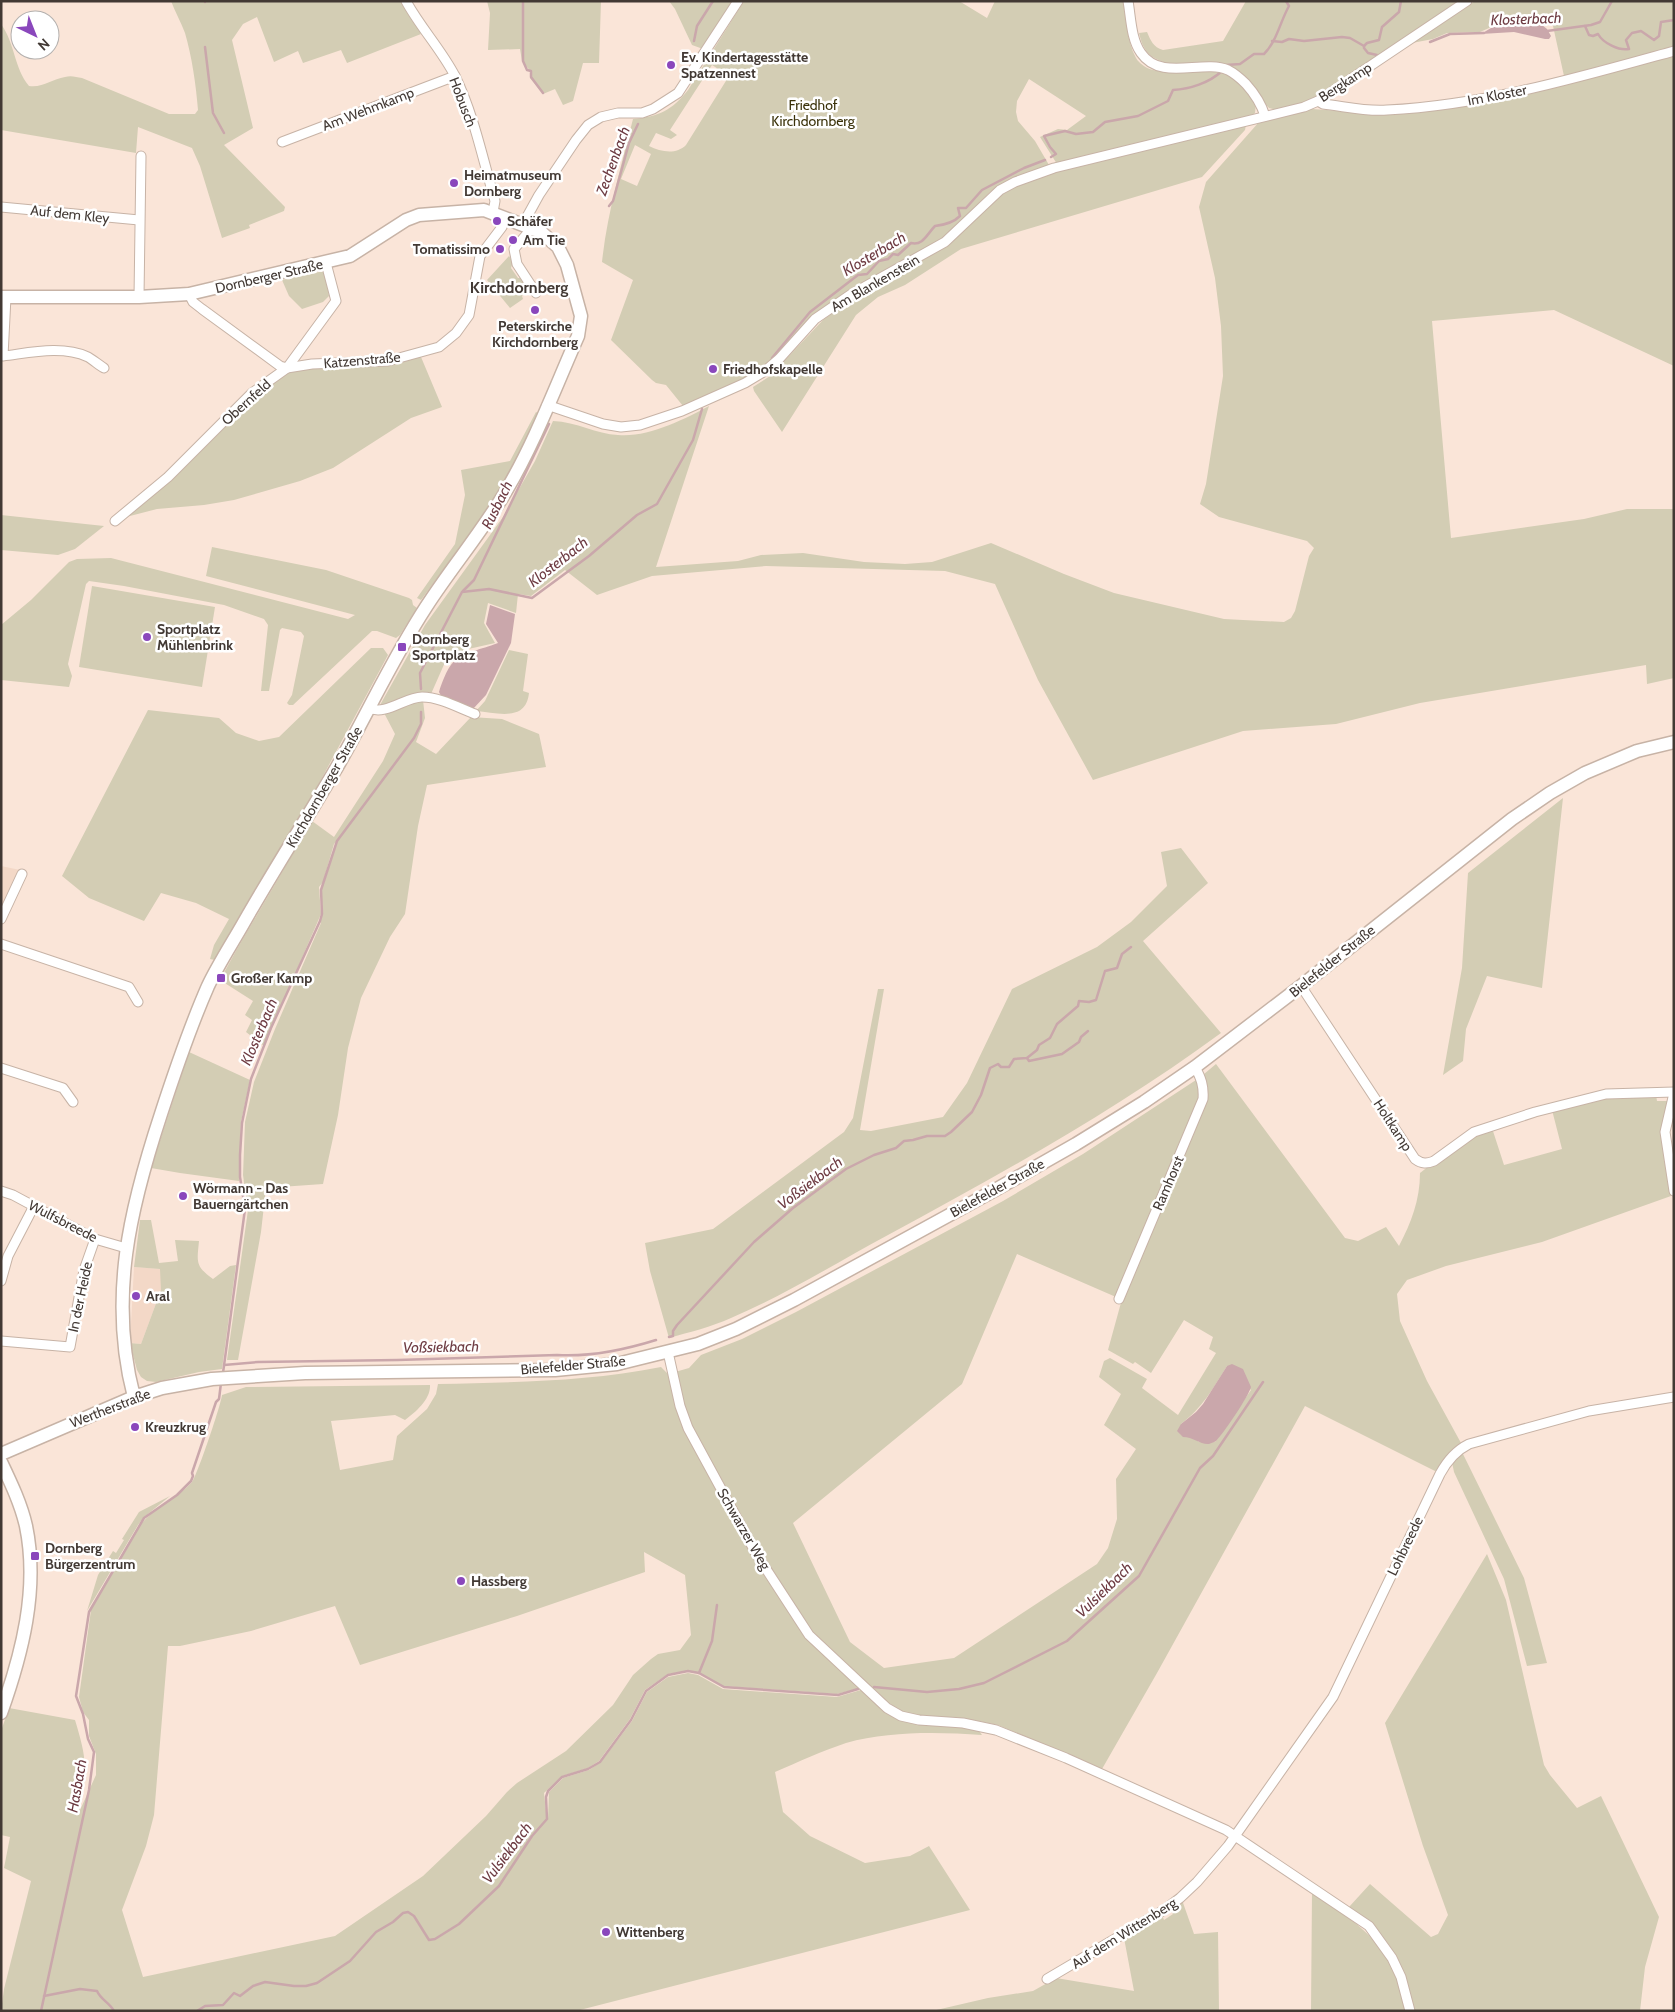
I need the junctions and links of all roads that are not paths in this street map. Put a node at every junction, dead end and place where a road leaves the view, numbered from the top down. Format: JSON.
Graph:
{"nodes":[{"id":1,"x":406,"y":1,"type":"edge"},
{"id":2,"x":738,"y":1,"type":"edge"},
{"id":3,"x":1128,"y":1,"type":"edge"},
{"id":4,"x":1467,"y":1,"type":"edge"},
{"id":5,"x":1674,"y":51,"type":"edge"},
{"id":6,"x":455,"y":76,"type":"junction"},
{"id":7,"x":1318,"y":101,"type":"junction"},
{"id":8,"x":1265,"y":116,"type":"junction"},
{"id":9,"x":1208,"y":130,"type":"joint"},
{"id":10,"x":282,"y":142,"type":"dead end"},
{"id":11,"x":141,"y":156,"type":"dead end"},
{"id":12,"x":1,"y":207,"type":"edge"},
{"id":13,"x":493,"y":212,"type":"junction"},
{"id":14,"x":506,"y":218,"type":"junction"},
{"id":15,"x":139,"y":220,"type":"junction"},
{"id":16,"x":527,"y":226,"type":"junction"},
{"id":17,"x":326,"y":263,"type":"junction"},
{"id":18,"x":536,"y":293,"type":"dead end"},
{"id":19,"x":189,"y":294,"type":"junction"},
{"id":20,"x":4,"y":297,"type":"edge"},
{"id":21,"x":139,"y":297,"type":"junction"},
{"id":22,"x":104,"y":368,"type":"dead end"},
{"id":23,"x":287,"y":368,"type":"junction"},
{"id":24,"x":548,"y":405,"type":"junction"},
{"id":25,"x":115,"y":520,"type":"dead end"},
{"id":26,"x":369,"y":708,"type":"junction"},
{"id":27,"x":475,"y":714,"type":"dead end"},
{"id":28,"x":1674,"y":742,"type":"edge"},
{"id":29,"x":22,"y":874,"type":"dead end"},
{"id":30,"x":1,"y":919,"type":"edge"},
{"id":31,"x":1,"y":944,"type":"edge"},
{"id":32,"x":1301,"y":986,"type":"junction"},
{"id":33,"x":138,"y":1002,"type":"dead end"},
{"id":34,"x":1195,"y":1067,"type":"junction"},
{"id":35,"x":1,"y":1068,"type":"edge"},
{"id":36,"x":1674,"y":1092,"type":"edge"},
{"id":37,"x":73,"y":1102,"type":"dead end"},
{"id":38,"x":1,"y":1191,"type":"edge"},
{"id":39,"x":1674,"y":1191,"type":"edge"},
{"id":40,"x":34,"y":1206,"type":"junction"},
{"id":41,"x":95,"y":1239,"type":"junction"},
{"id":42,"x":126,"y":1248,"type":"junction"},
{"id":43,"x":1,"y":1282,"type":"edge"},
{"id":44,"x":1119,"y":1299,"type":"dead end"},
{"id":45,"x":1,"y":1341,"type":"edge"},
{"id":46,"x":668,"y":1352,"type":"junction"},
{"id":47,"x":222,"y":1377,"type":"joint"},
{"id":48,"x":134,"y":1397,"type":"junction"},
{"id":49,"x":1674,"y":1397,"type":"edge"},
{"id":50,"x":1,"y":1454,"type":"edge"},
{"id":51,"x":1,"y":1462,"type":"edge"},
{"id":52,"x":1,"y":1713,"type":"edge"},
{"id":53,"x":1236,"y":1834,"type":"junction"},
{"id":54,"x":1047,"y":1979,"type":"dead end"},
{"id":55,"x":1410,"y":2011,"type":"edge"}],
"edges":[{"from":1,"to":6,"type":"street","name":"Hobusch"},
{"from":2,"to":16,"type":"street"},
{"from":3,"to":8,"type":"street"},
{"from":4,"to":7,"type":"street","name":"Bergkamp"},
{"from":5,"to":7,"type":"street","name":"Im Kloster"},
{"from":6,"to":10,"type":"street","name":"Am Wehmkamp"},
{"from":6,"to":13,"type":"street","name":"Hobusch"},
{"from":7,"to":8,"type":"street","name":"Bergkamp"},
{"from":8,"to":9,"type":"street","name":"Bergkamp"},
{"from":9,"to":24,"type":"street","name":"Am Blankenstein"},
{"from":11,"to":15,"type":"street"},
{"from":12,"to":15,"type":"street","name":"Auf dem Kley"},
{"from":13,"to":14,"type":"street","name":"Dornberger Straße"},
{"from":13,"to":17,"type":"street","name":"Dornberger Straße"},
{"from":14,"to":16,"type":"street","name":"Dornberger Straße"},
{"from":14,"to":23,"type":"street","name":"Katzenstraße"},
{"from":15,"to":21,"type":"street"},
{"from":16,"to":18,"type":"street"},
{"from":16,"to":24,"type":"street","name":"Kirchdornberger Straße"},
{"from":17,"to":19,"type":"street","name":"Dornberger Straße"},
{"from":17,"to":23,"type":"street","name":"Obernfeld"},
{"from":19,"to":21,"type":"street","name":"Dornberger Straße"},
{"from":19,"to":23,"type":"street"},
{"from":20,"to":21,"type":"street","name":"Dornberger Straße"},
{"from":20,"to":22,"type":"street"},
{"from":23,"to":25,"type":"street","name":"Obernfeld"},
{"from":24,"to":26,"type":"street","name":"Kirchdornberger Straße"},
{"from":26,"to":27,"type":"street"},
{"from":26,"to":42,"type":"street","name":"Kirchdornberger Straße"},
{"from":28,"to":32,"type":"street","name":"Bielefelder Straße"},
{"from":29,"to":30,"type":"street"},
{"from":31,"to":33,"type":"street"},
{"from":32,"to":34,"type":"street","name":"Bielefelder Straße"},
{"from":32,"to":36,"type":"street","name":"Holtkamp"},
{"from":34,"to":44,"type":"street","name":"Ramhorst"},
{"from":34,"to":46,"type":"street","name":"Bielefelder Straße"},
{"from":35,"to":37,"type":"street"},
{"from":36,"to":39,"type":"street","name":"Holtkamp"},
{"from":38,"to":40,"type":"street","name":"Wulfsbreede"},
{"from":40,"to":41,"type":"street","name":"Wulfsbreede"},
{"from":40,"to":43,"type":"street"},
{"from":41,"to":42,"type":"street","name":"Wulfsbreede"},
{"from":41,"to":45,"type":"street","name":"In der Heide"},
{"from":42,"to":48,"type":"street","name":"Kirchdornberger Straße"},
{"from":46,"to":47,"type":"street","name":"Bielefelder Straße"},
{"from":46,"to":53,"type":"street","name":"Schwarzer Weg"},
{"from":47,"to":48,"type":"street","name":"Wertherstraße"},
{"from":48,"to":50,"type":"street","name":"Wertherstraße"},
{"from":49,"to":53,"type":"street","name":"Lohbreede"},
{"from":51,"to":52,"type":"street"},
{"from":53,"to":54,"type":"street","name":"Auf dem Wittenberg"},
{"from":53,"to":55,"type":"street","name":"Schwarzer Weg"}]}
